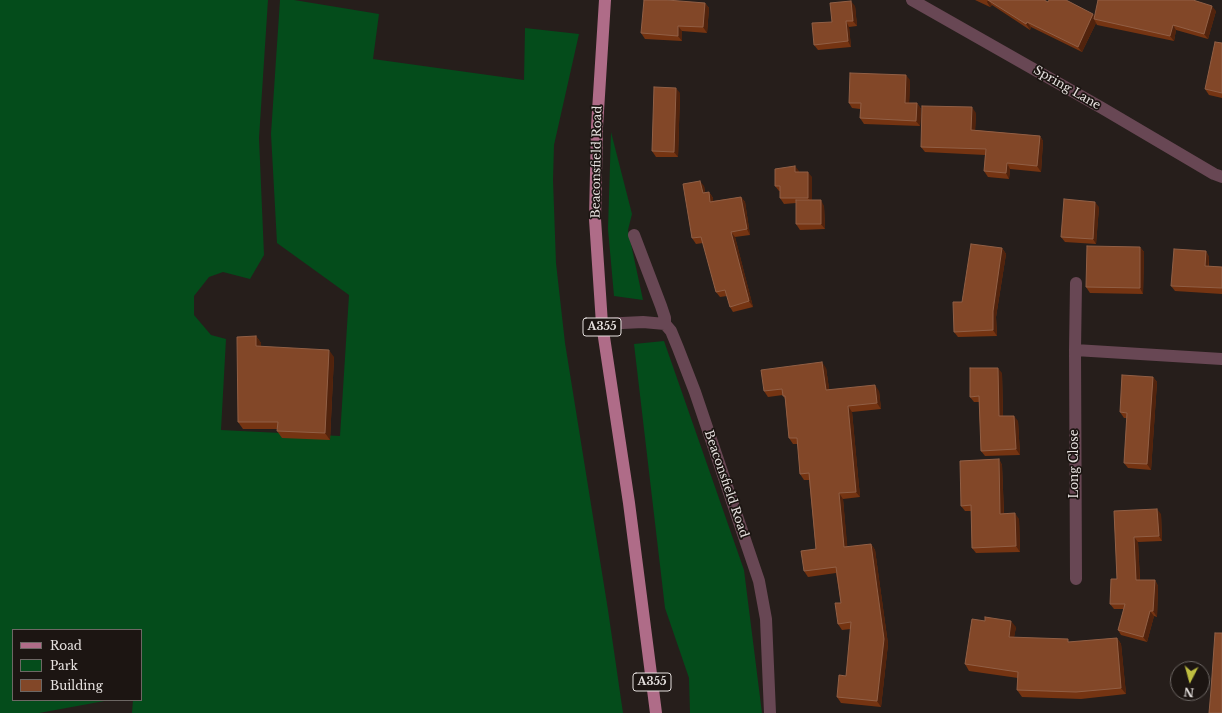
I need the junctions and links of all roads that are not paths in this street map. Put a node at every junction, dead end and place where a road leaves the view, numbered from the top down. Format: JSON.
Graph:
{"nodes":[{"id":1,"x":605,"y":0,"type":"edge"},
{"id":2,"x":912,"y":0,"type":"edge"},
{"id":3,"x":1222,"y":177,"type":"edge"},
{"id":4,"x":634,"y":235,"type":"dead end"},
{"id":5,"x":1076,"y":283,"type":"dead end"},
{"id":6,"x":602,"y":324,"type":"junction"},
{"id":7,"x":665,"y":324,"type":"junction"},
{"id":8,"x":1075,"y":350,"type":"junction"},
{"id":9,"x":1222,"y":359,"type":"edge"},
{"id":10,"x":1076,"y":579,"type":"dead end"},
{"id":11,"x":656,"y":713,"type":"edge"},
{"id":12,"x":770,"y":713,"type":"edge"}],
"edges":[{"from":1,"to":6,"type":"main road","name":"Beaconsfield Road","number":"A355"},
{"from":2,"to":3,"type":"street","name":"Spring Lane"},
{"from":4,"to":7,"type":"street","name":"Beaconsfield Road"},
{"from":5,"to":8,"type":"street","name":"Long Close"},
{"from":6,"to":7,"type":"street"},
{"from":6,"to":11,"type":"main road","name":"Beaconsfield Road","number":"A355"},
{"from":7,"to":12,"type":"street","name":"Beaconsfield Road"},
{"from":8,"to":9,"type":"street"},
{"from":8,"to":10,"type":"street","name":"Long Close"}]}
